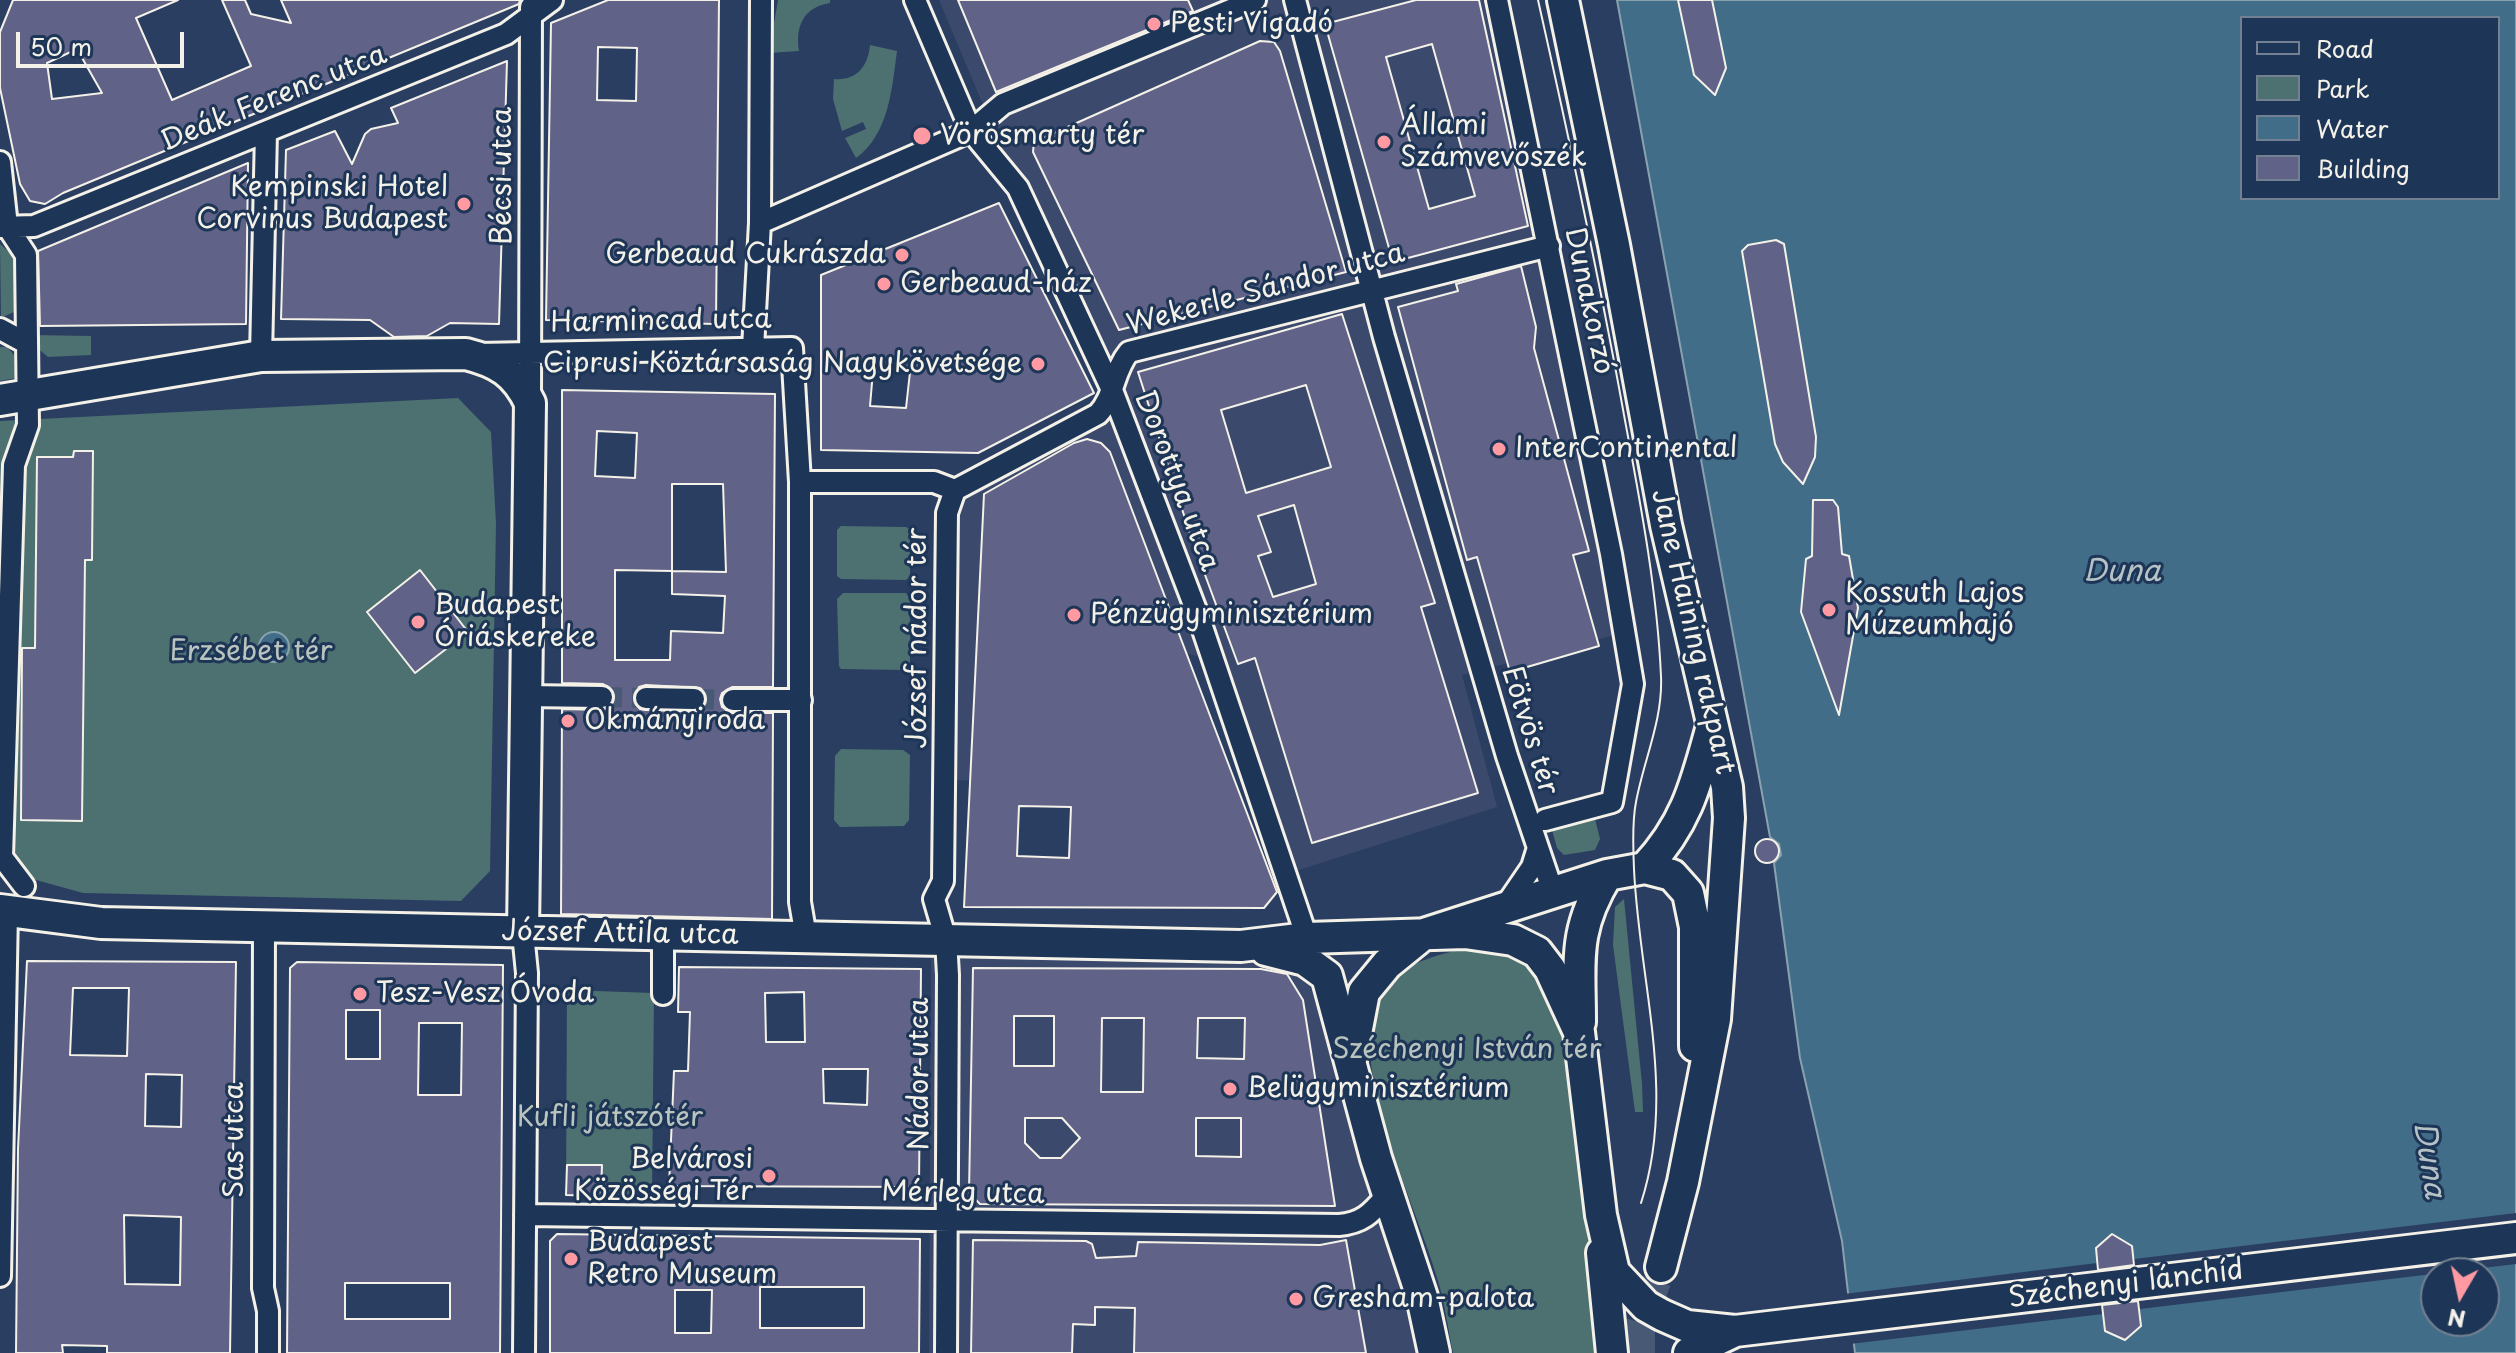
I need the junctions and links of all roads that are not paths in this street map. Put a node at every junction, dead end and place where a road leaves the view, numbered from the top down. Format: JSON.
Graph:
{"nodes":[{"id":1,"x":552,"y":0,"type":"edge"},
{"id":2,"x":761,"y":0,"type":"edge"},
{"id":3,"x":915,"y":0,"type":"edge"},
{"id":4,"x":1255,"y":0,"type":"edge"},
{"id":5,"x":1295,"y":0,"type":"edge"},
{"id":6,"x":1497,"y":0,"type":"edge"},
{"id":7,"x":1563,"y":0,"type":"edge"},
{"id":8,"x":531,"y":7,"type":"edge"},
{"id":9,"x":971,"y":131,"type":"junction"},
{"id":10,"x":266,"y":132,"type":"junction"},
{"id":11,"x":0,"y":162,"type":"edge"},
{"id":12,"x":760,"y":223,"type":"junction"},
{"id":13,"x":4,"y":226,"type":"edge"},
{"id":14,"x":1539,"y":248,"type":"junction"},
{"id":15,"x":1371,"y":288,"type":"junction"},
{"id":16,"x":0,"y":329,"type":"edge"},
{"id":17,"x":26,"y":343,"type":"junction"},
{"id":18,"x":753,"y":348,"type":"junction"},
{"id":19,"x":531,"y":353,"type":"junction"},
{"id":20,"x":466,"y":354,"type":"junction"},
{"id":21,"x":261,"y":356,"type":"junction"},
{"id":22,"x":1112,"y":390,"type":"junction"},
{"id":23,"x":14,"y":398,"type":"edge"},
{"id":24,"x":530,"y":403,"type":"junction"},
{"id":25,"x":800,"y":482,"type":"junction"},
{"id":26,"x":955,"y":490,"type":"junction"},
{"id":27,"x":1620,"y":614,"type":"joint"},
{"id":28,"x":524,"y":696,"type":"junction"},
{"id":29,"x":602,"y":697,"type":"tunnel mouth"},
{"id":30,"x":646,"y":698,"type":"tunnel mouth"},
{"id":31,"x":694,"y":699,"type":"tunnel mouth"},
{"id":32,"x":733,"y":700,"type":"tunnel mouth"},
{"id":33,"x":801,"y":700,"type":"junction"},
{"id":34,"x":1713,"y":720,"type":"junction"},
{"id":35,"x":1545,"y":820,"type":"dead end"},
{"id":36,"x":1537,"y":851,"type":"junction"},
{"id":37,"x":1645,"y":868,"type":"junction"},
{"id":38,"x":1607,"y":875,"type":"junction"},
{"id":39,"x":24,"y":886,"type":"dead end"},
{"id":40,"x":1553,"y":892,"type":"junction"},
{"id":41,"x":1504,"y":908,"type":"junction"},
{"id":42,"x":4,"y":910,"type":"edge"},
{"id":43,"x":264,"y":927,"type":"junction"},
{"id":44,"x":523,"y":933,"type":"junction"},
{"id":45,"x":1424,"y":934,"type":"junction"},
{"id":46,"x":663,"y":935,"type":"junction"},
{"id":47,"x":806,"y":937,"type":"junction"},
{"id":48,"x":1307,"y":938,"type":"junction"},
{"id":49,"x":946,"y":940,"type":"junction"},
{"id":50,"x":1241,"y":946,"type":"junction"},
{"id":51,"x":1580,"y":960,"type":"junction"},
{"id":52,"x":663,"y":994,"type":"dead end"},
{"id":53,"x":1579,"y":1032,"type":"junction"},
{"id":54,"x":1351,"y":1060,"type":"junction"},
{"id":55,"x":1699,"y":1108,"type":"junction"},
{"id":56,"x":1388,"y":1194,"type":"junction"},
{"id":57,"x":525,"y":1215,"type":"junction"},
{"id":58,"x":1601,"y":1215,"type":"junction"},
{"id":59,"x":948,"y":1222,"type":"junction"},
{"id":60,"x":2516,"y":1238,"type":"edge"},
{"id":61,"x":1661,"y":1267,"type":"tunnel mouth"},
{"id":62,"x":0,"y":1276,"type":"edge"},
{"id":63,"x":1735,"y":1331,"type":"junction"},
{"id":64,"x":268,"y":1353,"type":"edge"},
{"id":65,"x":524,"y":1353,"type":"edge"},
{"id":66,"x":946,"y":1353,"type":"edge"},
{"id":67,"x":1434,"y":1353,"type":"edge"},
{"id":68,"x":1612,"y":1353,"type":"edge"},
{"id":69,"x":1689,"y":1353,"type":"edge"}],
"edges":[{"from":1,"to":8,"type":"street","name":"Deák Ferenc utca"},
{"from":2,"to":12,"type":"street"},
{"from":3,"to":9,"type":"street"},
{"from":4,"to":9,"type":"street"},
{"from":5,"to":15,"type":"street","name":"Eötvös tér"},
{"from":6,"to":14,"type":"street","name":"Dunakorzó"},
{"from":7,"to":34,"type":"street","name":"Jane Haining rakpart"},
{"from":8,"to":10,"type":"street","name":"Deák Ferenc utca"},
{"from":8,"to":19,"type":"street","name":"Bécsi utca"},
{"from":9,"to":12,"type":"street"},
{"from":9,"to":22,"type":"street","name":"Dorottya utca"},
{"from":10,"to":13,"type":"street","name":"Deák Ferenc utca"},
{"from":10,"to":21,"type":"street"},
{"from":11,"to":13,"type":"street"},
{"from":12,"to":18,"type":"street"},
{"from":13,"to":17,"type":"street"},
{"from":14,"to":15,"type":"street","name":"Wekerle Sándor utca"},
{"from":14,"to":27,"type":"street","name":"Dunakorzó"},
{"from":15,"to":22,"type":"street","name":"Wekerle Sándor utca"},
{"from":15,"to":36,"type":"street","name":"Eötvös tér"},
{"from":16,"to":17,"type":"street"},
{"from":17,"to":23,"type":"street"},
{"from":18,"to":19,"type":"street","name":"Harmincad utca"},
{"from":18,"to":25,"type":"street","name":"Harmincad utca"},
{"from":19,"to":20,"type":"street"},
{"from":19,"to":24,"type":"street"},
{"from":20,"to":21,"type":"street"},
{"from":20,"to":24,"type":"street"},
{"from":21,"to":23,"type":"street"},
{"from":22,"to":26,"type":"street","name":"Wekerle Sándor utca"},
{"from":22,"to":48,"type":"street","name":"Dorottya utca"},
{"from":23,"to":39,"type":"street"},
{"from":24,"to":28,"type":"street"},
{"from":25,"to":26,"type":"street"},
{"from":25,"to":33,"type":"street"},
{"from":26,"to":49,"type":"street","name":"József nádor tér"},
{"from":27,"to":35,"type":"street","name":"Eötvös tér"},
{"from":28,"to":29,"type":"street"},
{"from":28,"to":44,"type":"street"},
{"from":30,"to":31,"type":"street"},
{"from":32,"to":33,"type":"street"},
{"from":33,"to":47,"type":"street"},
{"from":34,"to":37,"type":"street"},
{"from":34,"to":55,"type":"street","name":"Jane Haining rakpart"},
{"from":36,"to":40,"type":"street","name":"Eötvös tér"},
{"from":36,"to":41,"type":"street"},
{"from":37,"to":38,"type":"street"},
{"from":37,"to":55,"type":"street"},
{"from":38,"to":40,"type":"street"},
{"from":38,"to":51,"type":"street"},
{"from":40,"to":41,"type":"street"},
{"from":40,"to":51,"type":"street"},
{"from":41,"to":45,"type":"street"},
{"from":42,"to":43,"type":"street","name":"József Attila utca"},
{"from":42,"to":62,"type":"street"},
{"from":43,"to":44,"type":"street","name":"József Attila utca"},
{"from":43,"to":64,"type":"street","name":"Sas utca"},
{"from":44,"to":46,"type":"street","name":"József Attila utca"},
{"from":44,"to":57,"type":"street"},
{"from":45,"to":48,"type":"street"},
{"from":45,"to":53,"type":"street"},
{"from":45,"to":54,"type":"street"},
{"from":46,"to":47,"type":"street","name":"József Attila utca"},
{"from":46,"to":52,"type":"street"},
{"from":47,"to":49,"type":"street","name":"József Attila utca"},
{"from":48,"to":50,"type":"street"},
{"from":49,"to":50,"type":"street","name":"József Attila utca"},
{"from":49,"to":59,"type":"street","name":"Nádor utca"},
{"from":50,"to":54,"type":"street"},
{"from":51,"to":53,"type":"street"},
{"from":53,"to":58,"type":"street"},
{"from":54,"to":56,"type":"street"},
{"from":55,"to":61,"type":"street","name":"Jane Haining rakpart"},
{"from":56,"to":59,"type":"street","name":"Mérleg utca"},
{"from":56,"to":67,"type":"street"},
{"from":57,"to":59,"type":"street","name":"Mérleg utca"},
{"from":57,"to":65,"type":"street"},
{"from":58,"to":63,"type":"street","name":"Széchenyi lánchíd"},
{"from":58,"to":68,"type":"street"},
{"from":59,"to":66,"type":"street","name":"Nádor utca"},
{"from":60,"to":63,"type":"street","name":"Széchenyi lánchíd"},
{"from":63,"to":69,"type":"street","name":"Széchenyi lánchíd"}]}
